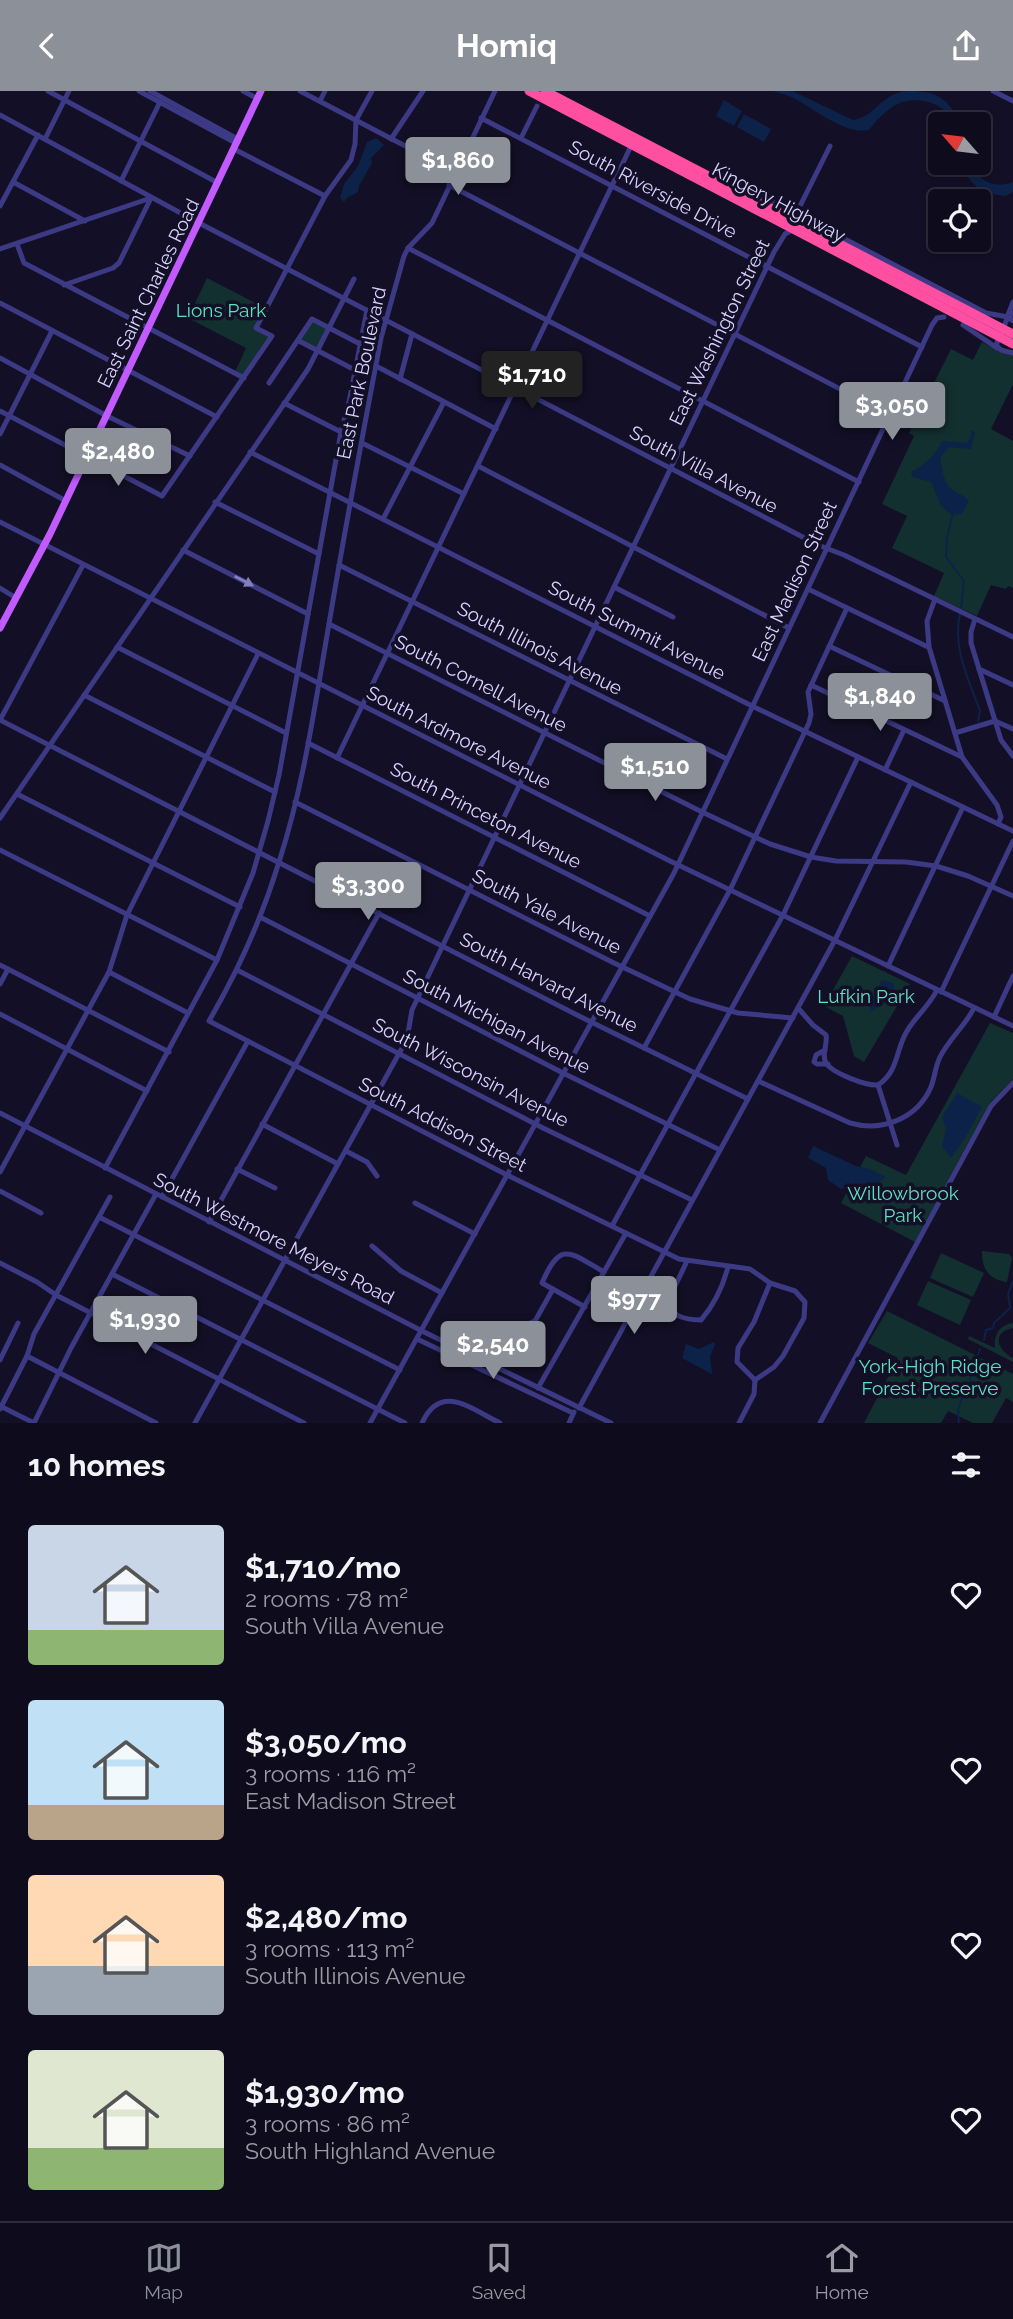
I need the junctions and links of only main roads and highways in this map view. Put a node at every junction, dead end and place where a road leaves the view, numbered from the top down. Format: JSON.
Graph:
{"nodes":[{"id":1,"x":261,"y":91,"type":"edge"},
{"id":2,"x":529,"y":91,"type":"edge"},
{"id":3,"x":545,"y":91,"type":"edge"},
{"id":4,"x":1000,"y":332,"type":"junction"},
{"id":5,"x":1013,"y":334,"type":"edge"},
{"id":6,"x":1013,"y":344,"type":"edge"},
{"id":7,"x":0,"y":628,"type":"edge"}],
"edges":[{"from":1,"to":7,"type":"main road","name":"East Saint Charles Road"},
{"from":2,"to":4,"type":"highway","name":"Kingery Highway"},
{"from":3,"to":4,"type":"highway","name":"Kingery Highway"},
{"from":4,"to":5,"type":"highway","name":"Kingery Highway"},
{"from":4,"to":6,"type":"highway","name":"Kingery Highway"}]}
